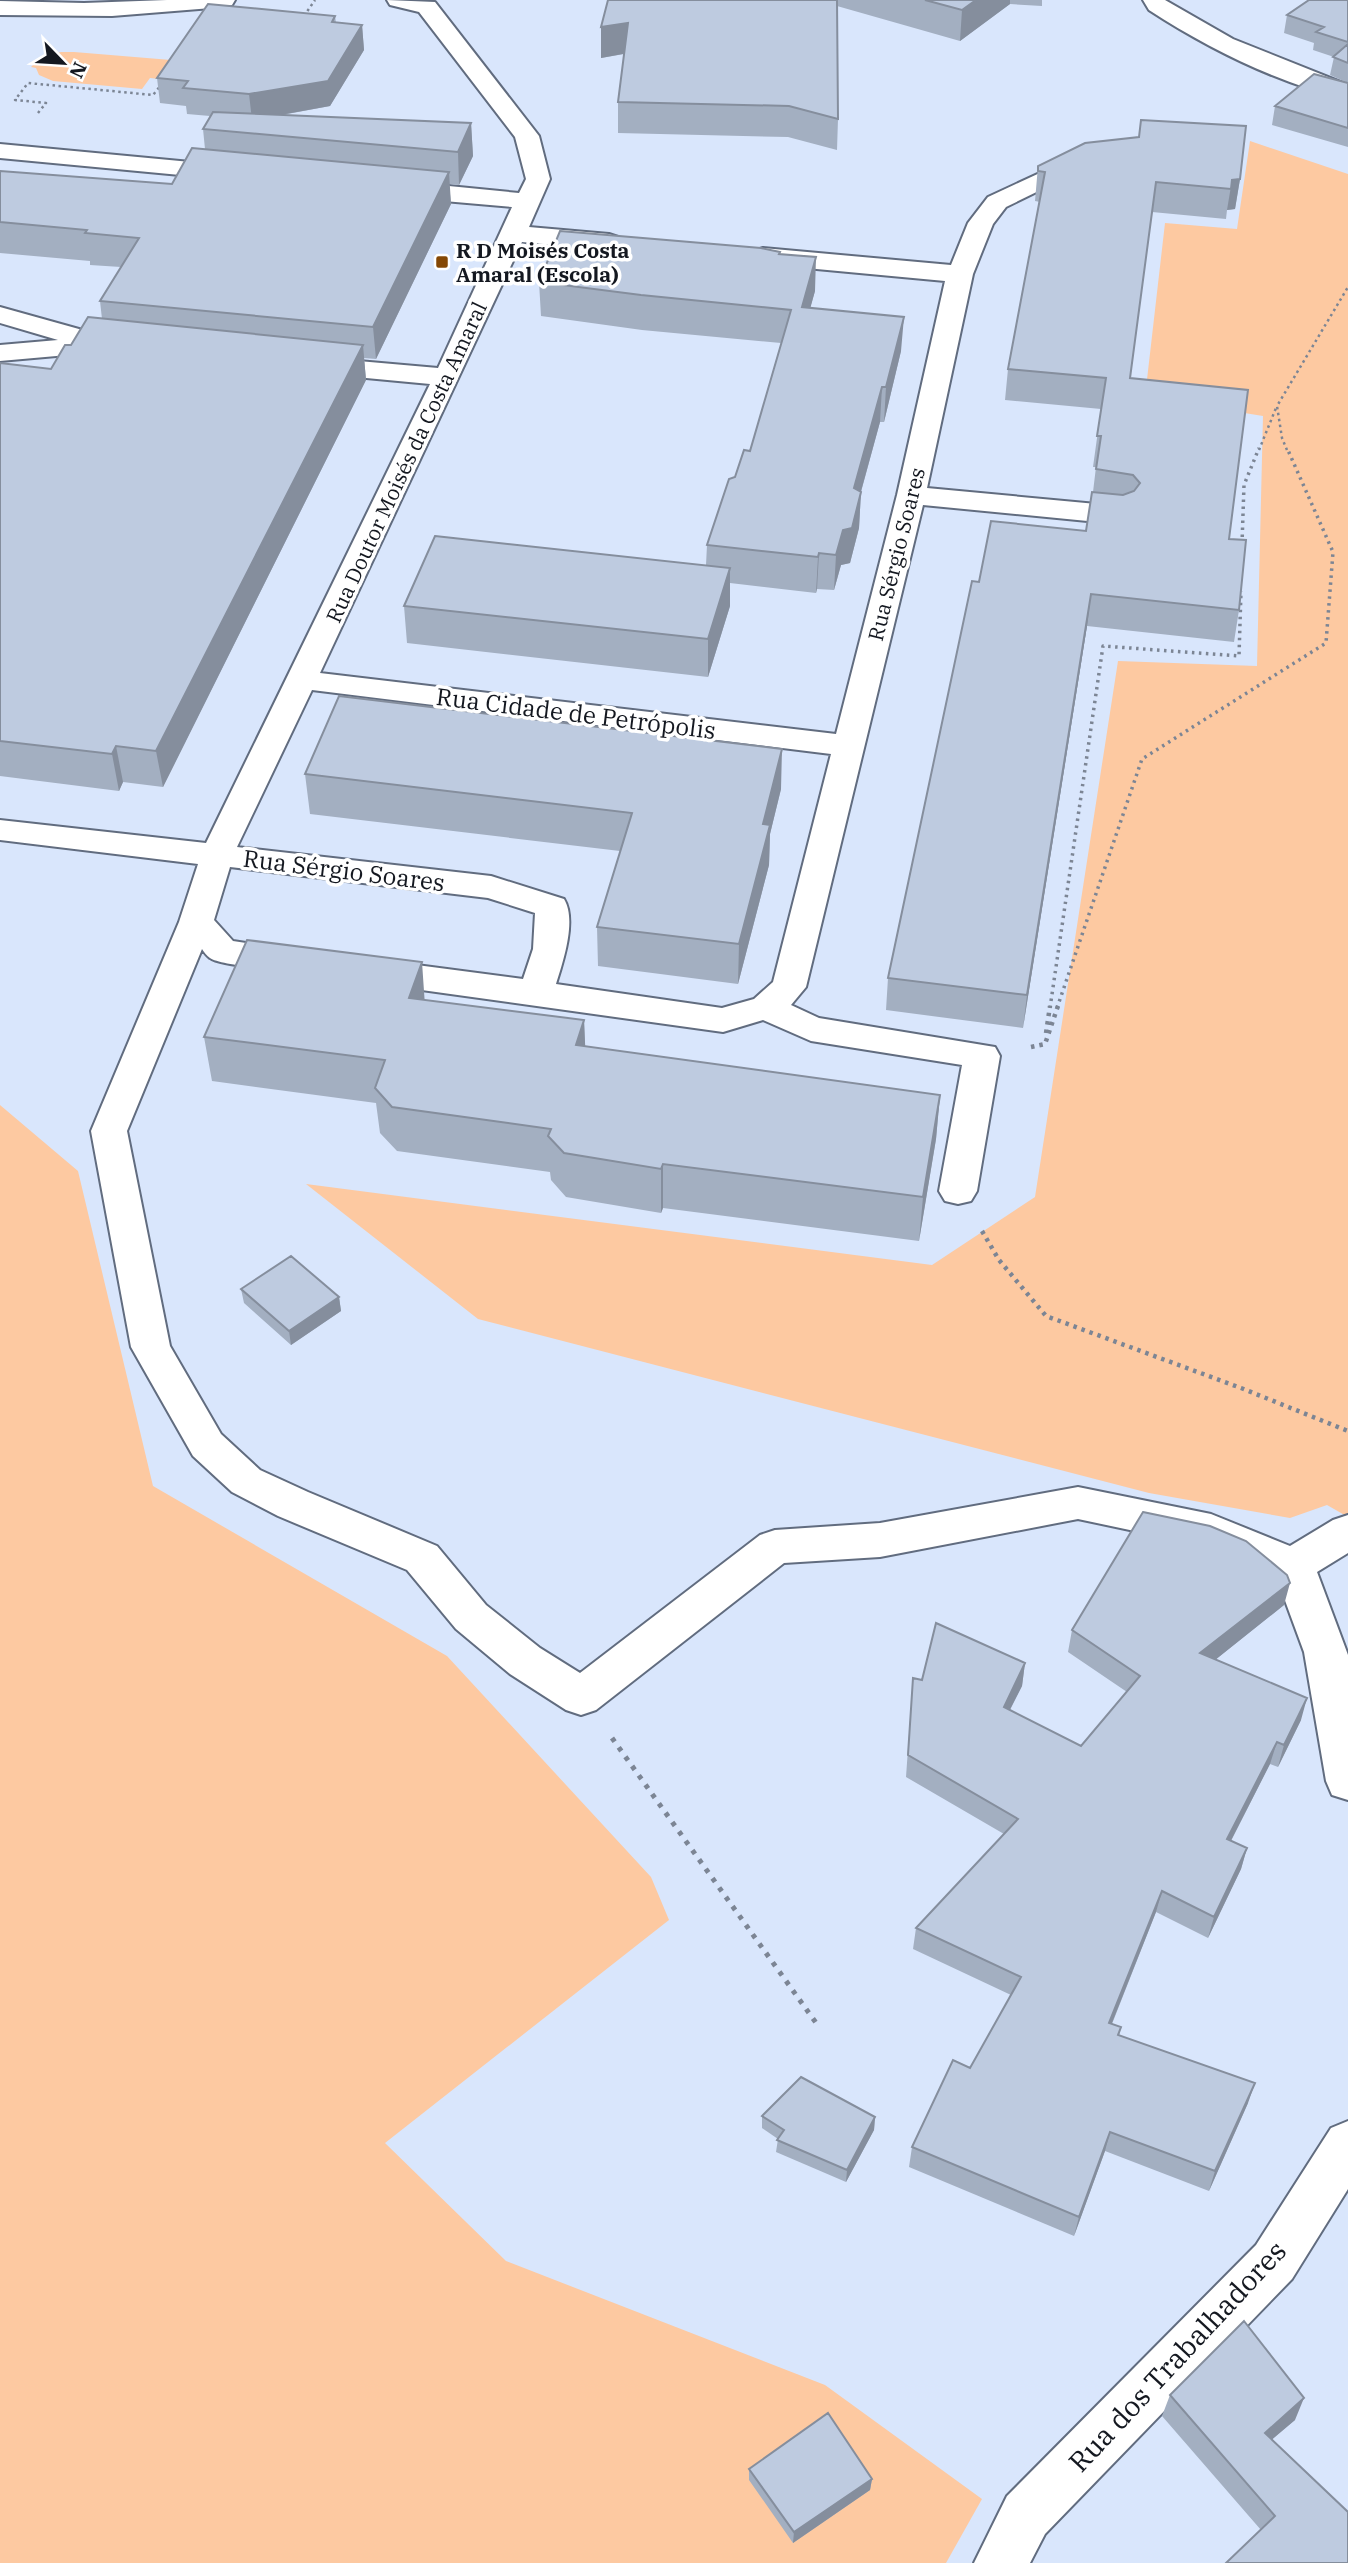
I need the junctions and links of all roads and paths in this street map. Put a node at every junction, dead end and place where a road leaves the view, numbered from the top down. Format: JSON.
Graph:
{"nodes":[{"id":1,"x":224,"y":0,"type":"edge"},
{"id":2,"x":315,"y":0,"type":"edge"},
{"id":3,"x":398,"y":0,"type":"edge"},
{"id":4,"x":1154,"y":0,"type":"edge"},
{"id":5,"x":428,"y":4,"type":"edge"},
{"id":6,"x":0,"y":8,"type":"edge"},
{"id":7,"x":301,"y":20,"type":"edge"},
{"id":8,"x":168,"y":75,"type":"edge"},
{"id":9,"x":28,"y":83,"type":"dead end"},
{"id":10,"x":1348,"y":93,"type":"edge"},
{"id":11,"x":0,"y":150,"type":"edge"},
{"id":12,"x":1094,"y":154,"type":"edge"},
{"id":13,"x":261,"y":176,"type":"edge"},
{"id":14,"x":381,"y":187,"type":"edge"},
{"id":15,"x":528,"y":201,"type":"junction"},
{"id":16,"x":513,"y":233,"type":"junction"},
{"id":17,"x":635,"y":244,"type":"edge"},
{"id":18,"x":743,"y":254,"type":"edge"},
{"id":19,"x":960,"y":274,"type":"junction"},
{"id":20,"x":1348,"y":287,"type":"edge"},
{"id":21,"x":0,"y":315,"type":"edge"},
{"id":22,"x":102,"y":344,"type":"junction"},
{"id":23,"x":155,"y":349,"type":"edge"},
{"id":24,"x":0,"y":353,"type":"edge"},
{"id":25,"x":288,"y":362,"type":"edge"},
{"id":26,"x":447,"y":377,"type":"junction"},
{"id":27,"x":1277,"y":406,"type":"junction"},
{"id":28,"x":911,"y":495,"type":"junction"},
{"id":29,"x":1118,"y":516,"type":"edge"},
{"id":30,"x":1242,"y":551,"type":"edge"},
{"id":31,"x":1241,"y":590,"type":"edge"},
{"id":32,"x":303,"y":680,"type":"junction"},
{"id":33,"x":850,"y":746,"type":"junction"},
{"id":34,"x":0,"y":830,"type":"edge"},
{"id":35,"x":217,"y":855,"type":"junction"},
{"id":36,"x":197,"y":922,"type":"junction"},
{"id":37,"x":536,"y":993,"type":"junction"},
{"id":38,"x":766,"y":1007,"type":"junction"},
{"id":39,"x":1045,"y":1044,"type":"junction"},
{"id":40,"x":982,"y":1056,"type":"junction"},
{"id":41,"x":958,"y":1191,"type":"joint"},
{"id":42,"x":1348,"y":1432,"type":"edge"},
{"id":43,"x":1348,"y":1532,"type":"edge"},
{"id":44,"x":1293,"y":1565,"type":"junction"},
{"id":45,"x":581,"y":1697,"type":"junction"},
{"id":46,"x":1348,"y":1781,"type":"edge"},
{"id":47,"x":819,"y":2027,"type":"dead end"},
{"id":48,"x":1348,"y":2144,"type":"edge"},
{"id":49,"x":1001,"y":2563,"type":"edge"}],
"edges":[{"from":1,"to":6,"type":"street"},
{"from":2,"to":7,"type":"path"},
{"from":3,"to":5,"type":"street","name":"Rua Doutor Moisés da Costa Amaral"},
{"from":4,"to":10,"type":"street"},
{"from":5,"to":15,"type":"street","name":"Rua Doutor Moisés da Costa Amaral"},
{"from":8,"to":9,"type":"path"},
{"from":11,"to":13,"type":"street"},
{"from":12,"to":19,"type":"street","name":"Rua Sérgio Soares"},
{"from":14,"to":15,"type":"street"},
{"from":15,"to":16,"type":"street","name":"Rua Doutor Moisés da Costa Amaral"},
{"from":16,"to":17,"type":"street"},
{"from":16,"to":26,"type":"street","name":"Rua Doutor Moisés da Costa Amaral"},
{"from":18,"to":19,"type":"street"},
{"from":19,"to":28,"type":"street","name":"Rua Sérgio Soares"},
{"from":20,"to":27,"type":"path"},
{"from":21,"to":22,"type":"street"},
{"from":22,"to":23,"type":"street"},
{"from":22,"to":24,"type":"street"},
{"from":25,"to":26,"type":"street"},
{"from":26,"to":32,"type":"street","name":"Rua Doutor Moisés da Costa Amaral"},
{"from":27,"to":30,"type":"path"},
{"from":27,"to":39,"type":"path"},
{"from":28,"to":29,"type":"street"},
{"from":28,"to":33,"type":"street","name":"Rua Sérgio Soares"},
{"from":31,"to":39,"type":"path"},
{"from":32,"to":33,"type":"street","name":"Rua Cidade de Petrópolis"},
{"from":32,"to":35,"type":"street","name":"Rua Doutor Moisés da Costa Amaral"},
{"from":33,"to":38,"type":"street","name":"Rua Sérgio Soares"},
{"from":34,"to":35,"type":"street"},
{"from":35,"to":36,"type":"street","name":"Rua Sérgio Soares"},
{"from":35,"to":37,"type":"street","name":"Rua Sérgio Soares"},
{"from":36,"to":37,"type":"street","name":"Rua Sérgio Soares"},
{"from":36,"to":45,"type":"street"},
{"from":37,"to":38,"type":"street","name":"Rua Sérgio Soares"},
{"from":38,"to":40,"type":"street"},
{"from":39,"to":40,"type":"path"},
{"from":40,"to":41,"type":"street"},
{"from":41,"to":42,"type":"path"},
{"from":43,"to":44,"type":"street"},
{"from":44,"to":45,"type":"street"},
{"from":44,"to":46,"type":"street"},
{"from":45,"to":47,"type":"path"},
{"from":48,"to":49,"type":"street","name":"Rua dos Trabalhadores"}]}
